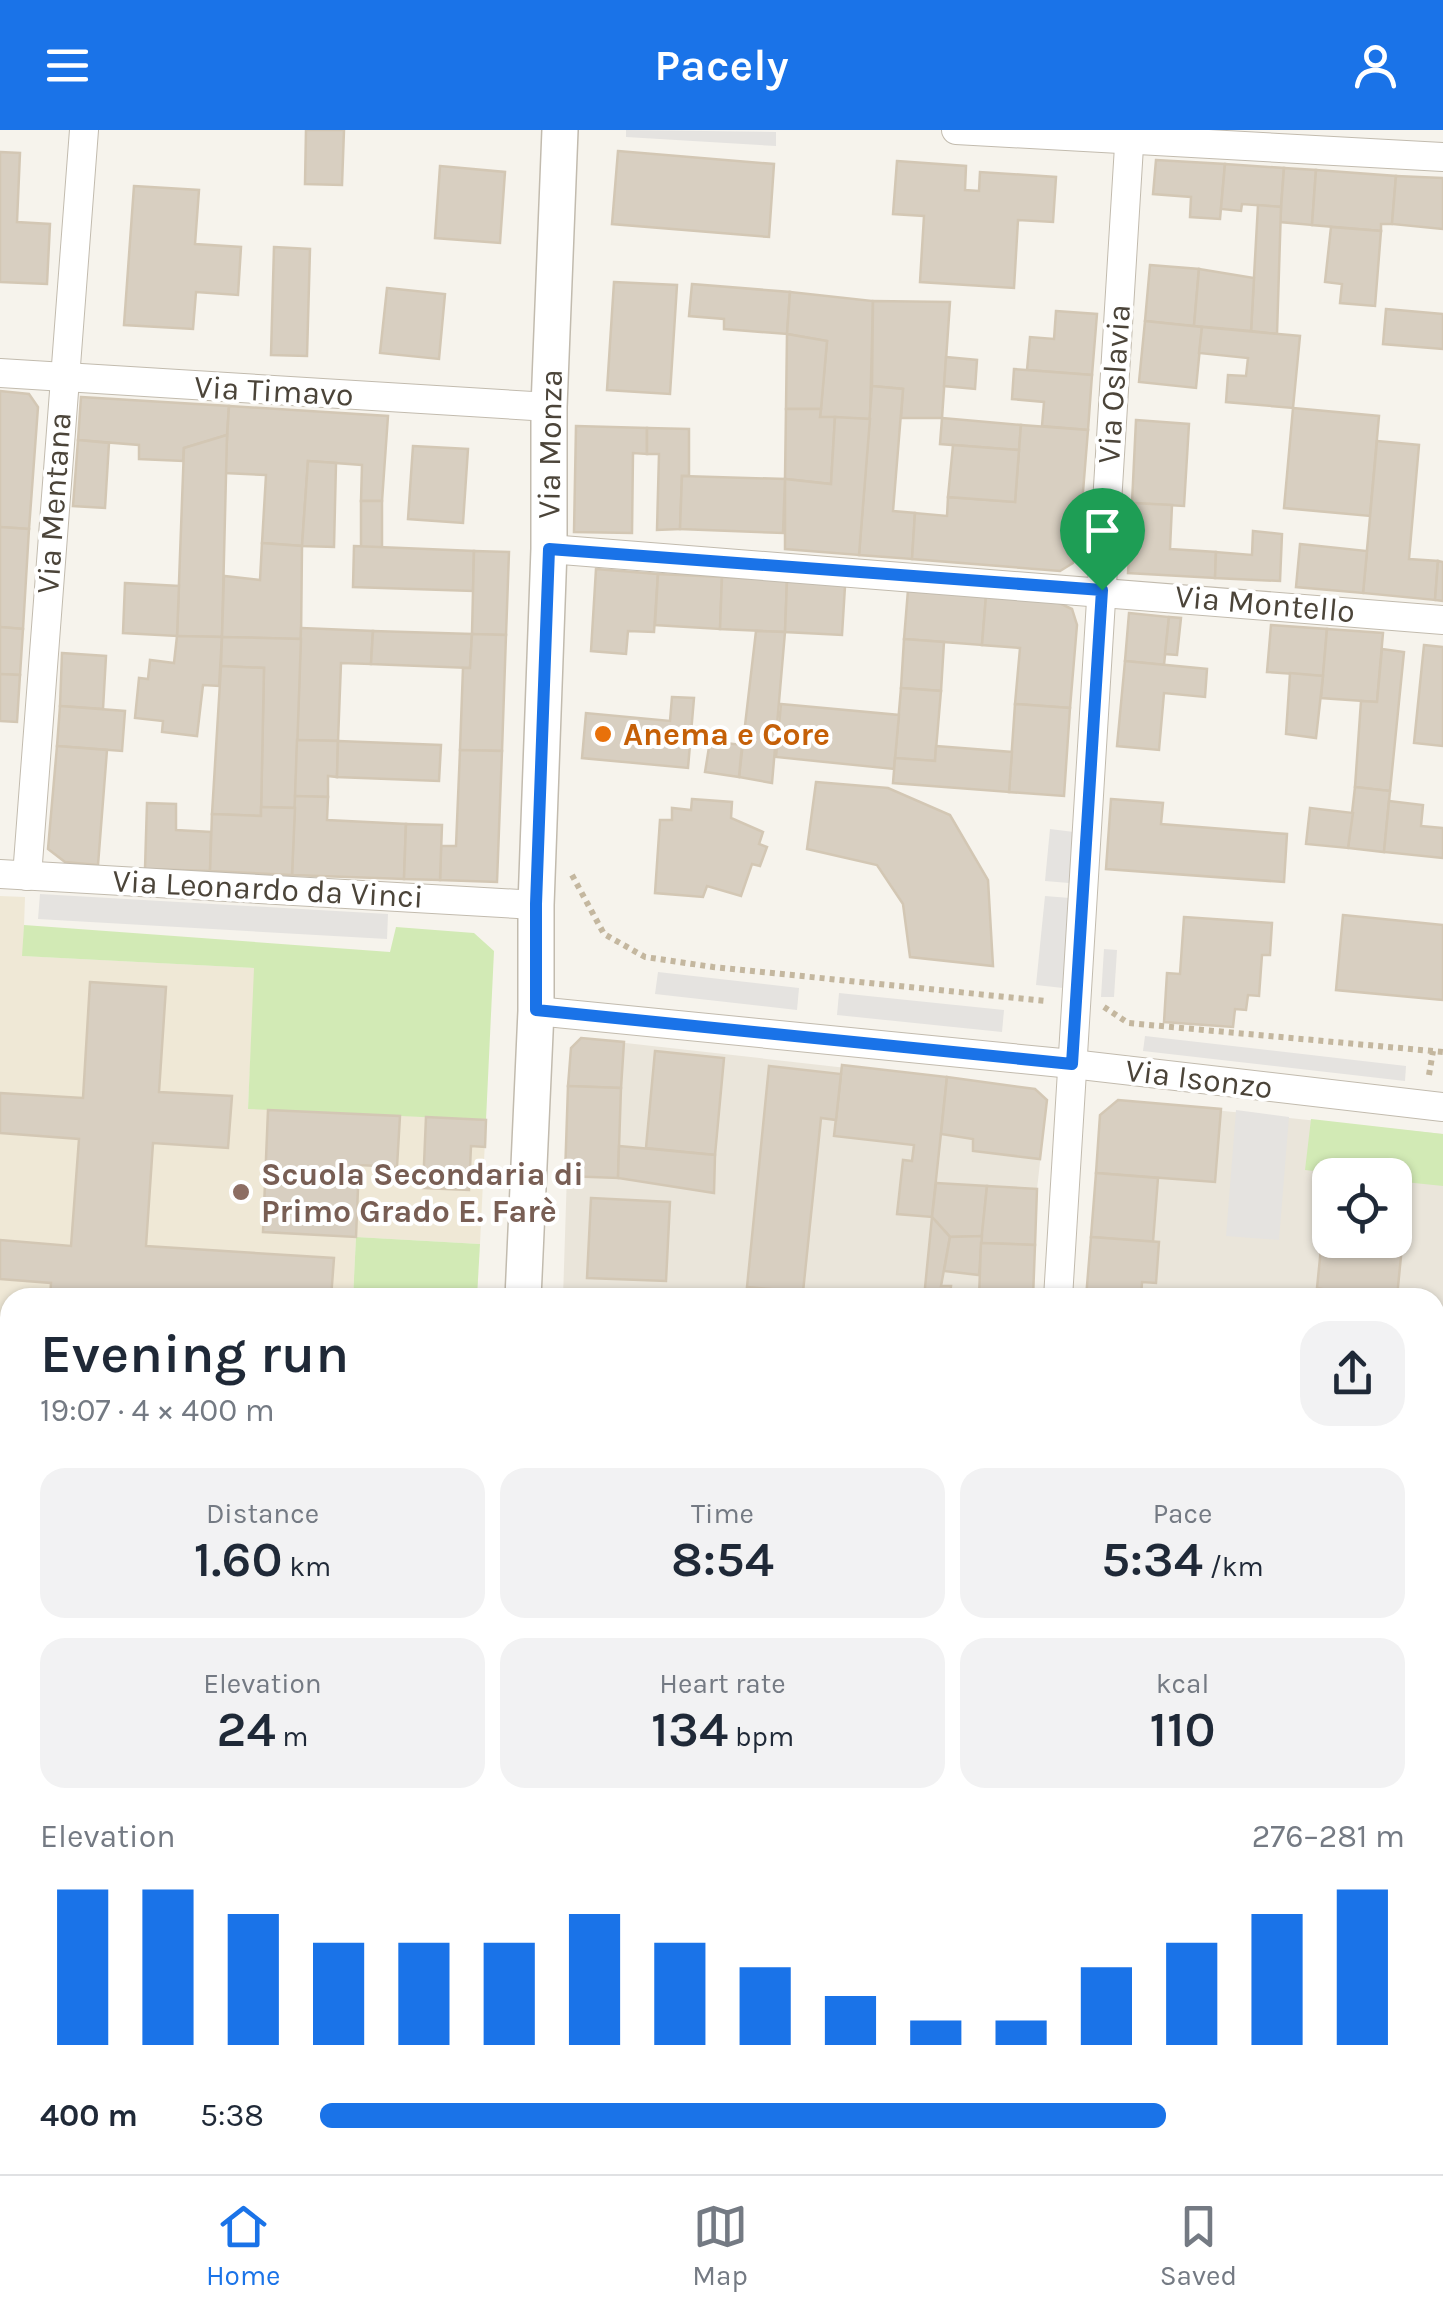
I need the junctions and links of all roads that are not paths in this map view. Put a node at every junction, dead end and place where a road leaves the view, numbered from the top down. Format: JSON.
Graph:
{"nodes":[{"id":1,"x":84,"y":130,"type":"edge"},
{"id":2,"x":560,"y":130,"type":"edge"},
{"id":3,"x":956,"y":130,"type":"edge"},
{"id":4,"x":1130,"y":135,"type":"edge"},
{"id":5,"x":1443,"y":157,"type":"edge"},
{"id":6,"x":0,"y":373,"type":"edge"},
{"id":7,"x":63,"y":378,"type":"junction"},
{"id":8,"x":549,"y":407,"type":"junction"},
{"id":9,"x":549,"y":549,"type":"junction"},
{"id":10,"x":1102,"y":590,"type":"junction"},
{"id":11,"x":1443,"y":620,"type":"edge"},
{"id":12,"x":14,"y":875,"type":"edge"},
{"id":13,"x":536,"y":904,"type":"junction"},
{"id":14,"x":536,"y":1010,"type":"junction"},
{"id":15,"x":1072,"y":1064,"type":"junction"},
{"id":16,"x":1443,"y":1107,"type":"edge"},
{"id":17,"x":524,"y":1288,"type":"edge"},
{"id":18,"x":1059,"y":1288,"type":"edge"}],
"edges":[{"from":1,"to":7,"type":"street","name":"Via Mentana"},
{"from":2,"to":8,"type":"street","name":"Via Monza"},
{"from":3,"to":4,"type":"street"},
{"from":4,"to":5,"type":"street"},
{"from":4,"to":10,"type":"street","name":"Via Oslavia"},
{"from":6,"to":7,"type":"street","name":"Via Timavo"},
{"from":7,"to":8,"type":"street","name":"Via Timavo"},
{"from":7,"to":12,"type":"street","name":"Via Mentana"},
{"from":8,"to":9,"type":"street","name":"Via Monza"},
{"from":9,"to":10,"type":"street","name":"Via Montello"},
{"from":9,"to":13,"type":"street","name":"Via Monza"},
{"from":10,"to":11,"type":"street","name":"Via Montello"},
{"from":10,"to":15,"type":"street","name":"Via Oslavia"},
{"from":12,"to":13,"type":"street","name":"Via Leonardo da Vinci"},
{"from":13,"to":14,"type":"street","name":"Via Monza"},
{"from":14,"to":15,"type":"street","name":"Via Isonzo"},
{"from":14,"to":17,"type":"street","name":"Via Monza"},
{"from":15,"to":16,"type":"street","name":"Via Isonzo"},
{"from":15,"to":18,"type":"street","name":"Via Oslavia"}]}
